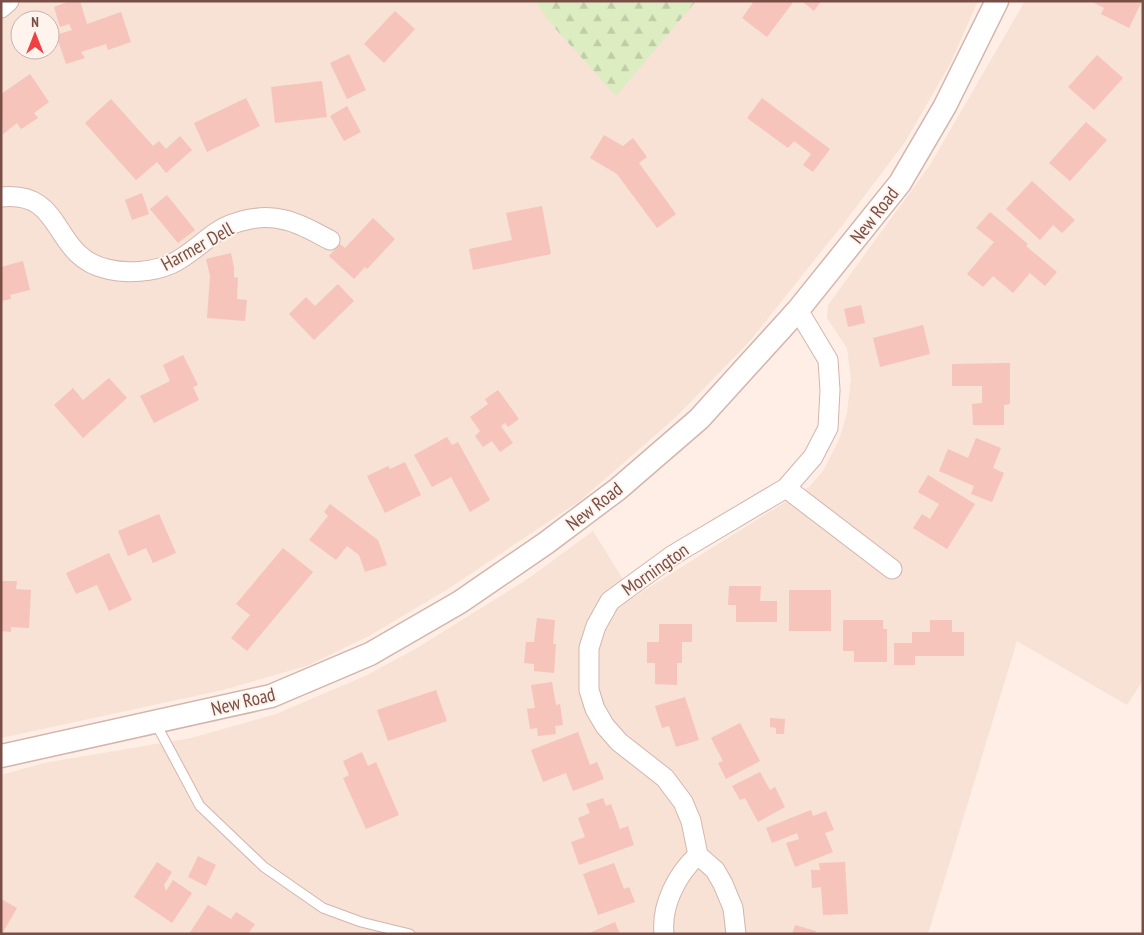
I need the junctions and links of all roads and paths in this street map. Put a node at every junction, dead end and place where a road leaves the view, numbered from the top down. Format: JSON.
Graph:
{"nodes":[{"id":1,"x":9,"y":1,"type":"edge"},
{"id":2,"x":997,"y":1,"type":"edge"},
{"id":3,"x":1,"y":8,"type":"edge"},
{"id":4,"x":1,"y":197,"type":"edge"},
{"id":5,"x":330,"y":240,"type":"dead end"},
{"id":6,"x":798,"y":310,"type":"junction"},
{"id":7,"x":786,"y":488,"type":"junction"},
{"id":8,"x":892,"y":569,"type":"dead end"},
{"id":9,"x":155,"y":722,"type":"junction"},
{"id":10,"x":1,"y":756,"type":"edge"},
{"id":11,"x":698,"y":855,"type":"junction"},
{"id":12,"x":410,"y":934,"type":"edge"},
{"id":13,"x":664,"y":934,"type":"edge"},
{"id":14,"x":736,"y":934,"type":"edge"}],
"edges":[{"from":1,"to":3,"type":"street"},
{"from":2,"to":6,"type":"street","name":"New Road"},
{"from":4,"to":5,"type":"street","name":"Harmer Dell"},
{"from":6,"to":7,"type":"street","name":"Mornington"},
{"from":6,"to":9,"type":"street","name":"New Road"},
{"from":7,"to":8,"type":"street"},
{"from":7,"to":11,"type":"street","name":"Mornington"},
{"from":9,"to":10,"type":"street","name":"New Road"},
{"from":9,"to":12,"type":"lane"},
{"from":11,"to":13,"type":"street"},
{"from":11,"to":14,"type":"street"}]}
